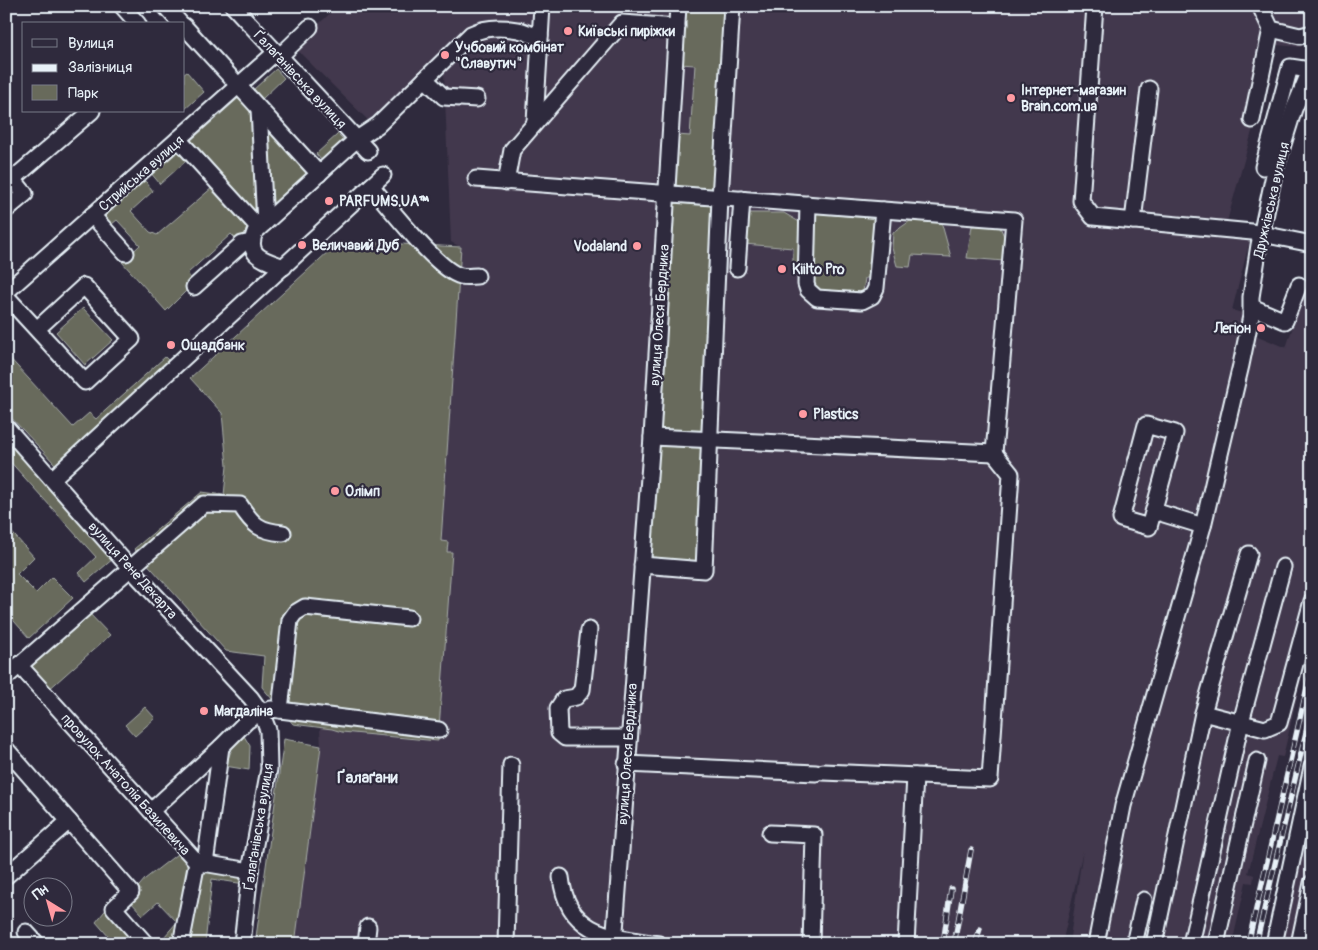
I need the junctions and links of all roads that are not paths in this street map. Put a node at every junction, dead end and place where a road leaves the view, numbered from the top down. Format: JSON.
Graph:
{"nodes":[{"id":1,"x":122,"y":6,"type":"edge"},
{"id":2,"x":165,"y":6,"type":"edge"},
{"id":3,"x":233,"y":6,"type":"edge"},
{"id":4,"x":542,"y":6,"type":"edge"},
{"id":5,"x":678,"y":6,"type":"edge"},
{"id":6,"x":732,"y":6,"type":"edge"},
{"id":7,"x":1094,"y":6,"type":"edge"},
{"id":8,"x":1260,"y":6,"type":"edge"},
{"id":9,"x":136,"y":22,"type":"edge"},
{"id":10,"x":179,"y":22,"type":"edge"},
{"id":11,"x":310,"y":27,"type":"dead end"},
{"id":12,"x":677,"y":27,"type":"junction"},
{"id":13,"x":185,"y":28,"type":"edge"},
{"id":14,"x":1271,"y":29,"type":"junction"},
{"id":15,"x":1312,"y":33,"type":"edge"},
{"id":16,"x":540,"y":36,"type":"junction"},
{"id":17,"x":277,"y":55,"type":"junction"},
{"id":18,"x":1311,"y":68,"type":"edge"},
{"id":19,"x":425,"y":79,"type":"junction"},
{"id":20,"x":238,"y":86,"type":"junction"},
{"id":21,"x":1149,"y":89,"type":"dead end"},
{"id":22,"x":478,"y":99,"type":"dead end"},
{"id":23,"x":259,"y":109,"type":"junction"},
{"id":24,"x":91,"y":112,"type":"edge"},
{"id":25,"x":1252,"y":120,"type":"dead end"},
{"id":26,"x":535,"y":122,"type":"junction"},
{"id":27,"x":178,"y":139,"type":"junction"},
{"id":28,"x":357,"y":139,"type":"junction"},
{"id":29,"x":368,"y":151,"type":"dead end"},
{"id":30,"x":1264,"y":167,"type":"dead end"},
{"id":31,"x":319,"y":174,"type":"junction"},
{"id":32,"x":383,"y":175,"type":"dead end"},
{"id":33,"x":476,"y":178,"type":"dead end"},
{"id":34,"x":506,"y":182,"type":"junction"},
{"id":35,"x":372,"y":186,"type":"junction"},
{"id":36,"x":667,"y":194,"type":"junction"},
{"id":37,"x":720,"y":198,"type":"junction"},
{"id":38,"x":742,"y":200,"type":"junction"},
{"id":39,"x":808,"y":204,"type":"junction"},
{"id":40,"x":6,"y":210,"type":"edge"},
{"id":41,"x":883,"y":210,"type":"junction"},
{"id":42,"x":92,"y":215,"type":"junction"},
{"id":43,"x":1132,"y":221,"type":"junction"},
{"id":44,"x":258,"y":231,"type":"junction"},
{"id":45,"x":1261,"y":233,"type":"junction"},
{"id":46,"x":1312,"y":244,"type":"edge"},
{"id":47,"x":126,"y":253,"type":"dead end"},
{"id":48,"x":284,"y":267,"type":"junction"},
{"id":49,"x":737,"y":268,"type":"dead end"},
{"id":50,"x":477,"y":276,"type":"dead end"},
{"id":51,"x":1299,"y":285,"type":"dead end"},
{"id":52,"x":194,"y":287,"type":"dead end"},
{"id":53,"x":6,"y":292,"type":"edge"},
{"id":54,"x":6,"y":296,"type":"edge"},
{"id":55,"x":1252,"y":307,"type":"junction"},
{"id":56,"x":37,"y":328,"type":"junction"},
{"id":57,"x":6,"y":427,"type":"edge"},
{"id":58,"x":652,"y":437,"type":"junction"},
{"id":59,"x":710,"y":439,"type":"junction"},
{"id":60,"x":994,"y":453,"type":"junction"},
{"id":61,"x":52,"y":479,"type":"junction"},
{"id":62,"x":1154,"y":511,"type":"junction"},
{"id":63,"x":1203,"y":526,"type":"junction"},
{"id":64,"x":283,"y":533,"type":"dead end"},
{"id":65,"x":1249,"y":554,"type":"dead end"},
{"id":66,"x":642,"y":565,"type":"junction"},
{"id":67,"x":1283,"y":567,"type":"dead end"},
{"id":68,"x":130,"y":568,"type":"junction"},
{"id":69,"x":1312,"y":601,"type":"edge"},
{"id":70,"x":409,"y":618,"type":"dead end"},
{"id":71,"x":589,"y":630,"type":"dead end"},
{"id":72,"x":19,"y":665,"type":"junction"},
{"id":73,"x":6,"y":677,"type":"edge"},
{"id":74,"x":280,"y":710,"type":"junction"},
{"id":75,"x":261,"y":712,"type":"junction"},
{"id":76,"x":1203,"y":713,"type":"junction"},
{"id":77,"x":1241,"y":722,"type":"junction"},
{"id":78,"x":439,"y":730,"type":"dead end"},
{"id":79,"x":628,"y":738,"type":"junction"},
{"id":80,"x":221,"y":747,"type":"junction"},
{"id":81,"x":6,"y":749,"type":"edge"},
{"id":82,"x":1257,"y":761,"type":"dead end"},
{"id":83,"x":626,"y":764,"type":"junction"},
{"id":84,"x":511,"y":765,"type":"dead end"},
{"id":85,"x":1312,"y":767,"type":"edge"},
{"id":86,"x":914,"y":776,"type":"junction"},
{"id":87,"x":151,"y":811,"type":"junction"},
{"id":88,"x":69,"y":820,"type":"junction"},
{"id":89,"x":770,"y":833,"type":"dead end"},
{"id":90,"x":201,"y":863,"type":"junction"},
{"id":91,"x":250,"y":871,"type":"junction"},
{"id":92,"x":8,"y":872,"type":"edge"},
{"id":93,"x":562,"y":877,"type":"dead end"},
{"id":94,"x":1312,"y":883,"type":"edge"},
{"id":95,"x":1144,"y":900,"type":"dead end"},
{"id":96,"x":368,"y":927,"type":"dead end"},
{"id":97,"x":26,"y":932,"type":"dead end"},
{"id":98,"x":614,"y":940,"type":"edge"},
{"id":99,"x":37,"y":944,"type":"edge"},
{"id":100,"x":146,"y":944,"type":"edge"},
{"id":101,"x":181,"y":944,"type":"edge"},
{"id":102,"x":242,"y":944,"type":"edge"},
{"id":103,"x":366,"y":944,"type":"edge"},
{"id":104,"x":506,"y":944,"type":"edge"},
{"id":105,"x":659,"y":944,"type":"edge"},
{"id":106,"x":811,"y":944,"type":"edge"},
{"id":107,"x":906,"y":944,"type":"edge"},
{"id":108,"x":1096,"y":944,"type":"edge"},
{"id":109,"x":1134,"y":944,"type":"edge"},
{"id":110,"x":1154,"y":944,"type":"edge"},
{"id":111,"x":1191,"y":944,"type":"edge"},
{"id":112,"x":1216,"y":944,"type":"edge"},
{"id":113,"x":1274,"y":944,"type":"edge"},
{"id":114,"x":1299,"y":944,"type":"edge"}],
"edges":[{"from":1,"to":9,"type":"street"},
{"from":2,"to":10,"type":"street"},
{"from":3,"to":17,"type":"street","name":"Ґалаґанівська вулиця"},
{"from":4,"to":16,"type":"street"},
{"from":5,"to":12,"type":"street","name":"вулиця Олеся Бердника"},
{"from":6,"to":37,"type":"street"},
{"from":7,"to":43,"type":"street"},
{"from":8,"to":14,"type":"street"},
{"from":11,"to":17,"type":"street","name":"Стрийська вулиця"},
{"from":12,"to":26,"type":"street"},
{"from":12,"to":36,"type":"street","name":"вулиця Олеся Бердника"},
{"from":13,"to":20,"type":"street"},
{"from":14,"to":15,"type":"street"},
{"from":14,"to":25,"type":"street"},
{"from":16,"to":19,"type":"street"},
{"from":16,"to":26,"type":"street"},
{"from":17,"to":20,"type":"street","name":"Стрийська вулиця"},
{"from":17,"to":28,"type":"street","name":"Ґалаґанівська вулиця"},
{"from":18,"to":30,"type":"street"},
{"from":18,"to":45,"type":"street","name":"Дружківська вулиця"},
{"from":19,"to":22,"type":"street"},
{"from":19,"to":28,"type":"street"},
{"from":20,"to":23,"type":"street"},
{"from":20,"to":27,"type":"street","name":"Стрийська вулиця"},
{"from":21,"to":43,"type":"street"},
{"from":23,"to":31,"type":"street"},
{"from":23,"to":44,"type":"street"},
{"from":24,"to":40,"type":"street"},
{"from":26,"to":34,"type":"street"},
{"from":27,"to":42,"type":"street","name":"Стрийська вулиця"},
{"from":27,"to":44,"type":"street"},
{"from":28,"to":29,"type":"street","name":"Ґалаґанівська вулиця"},
{"from":28,"to":31,"type":"street"},
{"from":31,"to":44,"type":"street"},
{"from":32,"to":35,"type":"street"},
{"from":33,"to":34,"type":"street"},
{"from":34,"to":36,"type":"street"},
{"from":35,"to":48,"type":"street"},
{"from":35,"to":50,"type":"street"},
{"from":36,"to":37,"type":"street"},
{"from":36,"to":58,"type":"street","name":"вулиця Олеся Бердника"},
{"from":37,"to":38,"type":"street"},
{"from":37,"to":59,"type":"street"},
{"from":38,"to":39,"type":"street"},
{"from":38,"to":49,"type":"street"},
{"from":39,"to":41,"type":"street"},
{"from":39,"to":41,"type":"street"},
{"from":41,"to":60,"type":"street"},
{"from":42,"to":47,"type":"street"},
{"from":42,"to":53,"type":"street","name":"Стрийська вулиця"},
{"from":43,"to":45,"type":"street"},
{"from":44,"to":48,"type":"street"},
{"from":44,"to":52,"type":"street"},
{"from":45,"to":46,"type":"street"},
{"from":45,"to":55,"type":"street","name":"Дружківська вулиця"},
{"from":48,"to":61,"type":"street"},
{"from":51,"to":55,"type":"street"},
{"from":54,"to":56,"type":"street"},
{"from":55,"to":63,"type":"street","name":"Дружківська вулиця"},
{"from":56,"to":56,"type":"street"},
{"from":57,"to":61,"type":"street","name":"вулиця Рене Декарта"},
{"from":58,"to":59,"type":"street"},
{"from":58,"to":66,"type":"street","name":"вулиця Олеся Бердника"},
{"from":59,"to":60,"type":"street"},
{"from":59,"to":66,"type":"street"},
{"from":60,"to":86,"type":"street"},
{"from":61,"to":68,"type":"street","name":"вулиця Рене Декарта"},
{"from":62,"to":62,"type":"street"},
{"from":62,"to":63,"type":"street"},
{"from":63,"to":108,"type":"street","name":"Дружківська вулиця"},
{"from":64,"to":68,"type":"street"},
{"from":65,"to":76,"type":"street"},
{"from":66,"to":79,"type":"street","name":"вулиця Олеся Бердника"},
{"from":67,"to":77,"type":"street"},
{"from":68,"to":72,"type":"street"},
{"from":68,"to":75,"type":"street","name":"вулиця Рене Декарта"},
{"from":69,"to":77,"type":"street"},
{"from":70,"to":74,"type":"street"},
{"from":71,"to":79,"type":"street"},
{"from":72,"to":73,"type":"street"},
{"from":72,"to":87,"type":"street","name":"провулок Анатолія Базилевича"},
{"from":74,"to":75,"type":"street"},
{"from":74,"to":78,"type":"street"},
{"from":75,"to":80,"type":"street"},
{"from":75,"to":91,"type":"street","name":"Ґалаґанівська вулиця"},
{"from":76,"to":77,"type":"street"},
{"from":76,"to":110,"type":"street"},
{"from":77,"to":111,"type":"street"},
{"from":79,"to":83,"type":"street","name":"вулиця Олеся Бердника"},
{"from":80,"to":87,"type":"street"},
{"from":80,"to":90,"type":"street"},
{"from":81,"to":88,"type":"street"},
{"from":82,"to":112,"type":"street"},
{"from":83,"to":86,"type":"street"},
{"from":83,"to":98,"type":"street","name":"вулиця Олеся Бердника"},
{"from":84,"to":104,"type":"street"},
{"from":85,"to":113,"type":"street"},
{"from":86,"to":107,"type":"street"},
{"from":87,"to":90,"type":"street","name":"провулок Анатолія Базилевича"},
{"from":88,"to":92,"type":"street"},
{"from":88,"to":100,"type":"street"},
{"from":89,"to":106,"type":"street"},
{"from":90,"to":91,"type":"street","name":"провулок Анатолія Базилевича"},
{"from":90,"to":101,"type":"street"},
{"from":91,"to":102,"type":"street","name":"Ґалаґанівська вулиця"},
{"from":93,"to":98,"type":"street"},
{"from":94,"to":114,"type":"street"},
{"from":95,"to":109,"type":"street"},
{"from":96,"to":103,"type":"street"},
{"from":97,"to":99,"type":"street"},
{"from":98,"to":105,"type":"street"}]}
